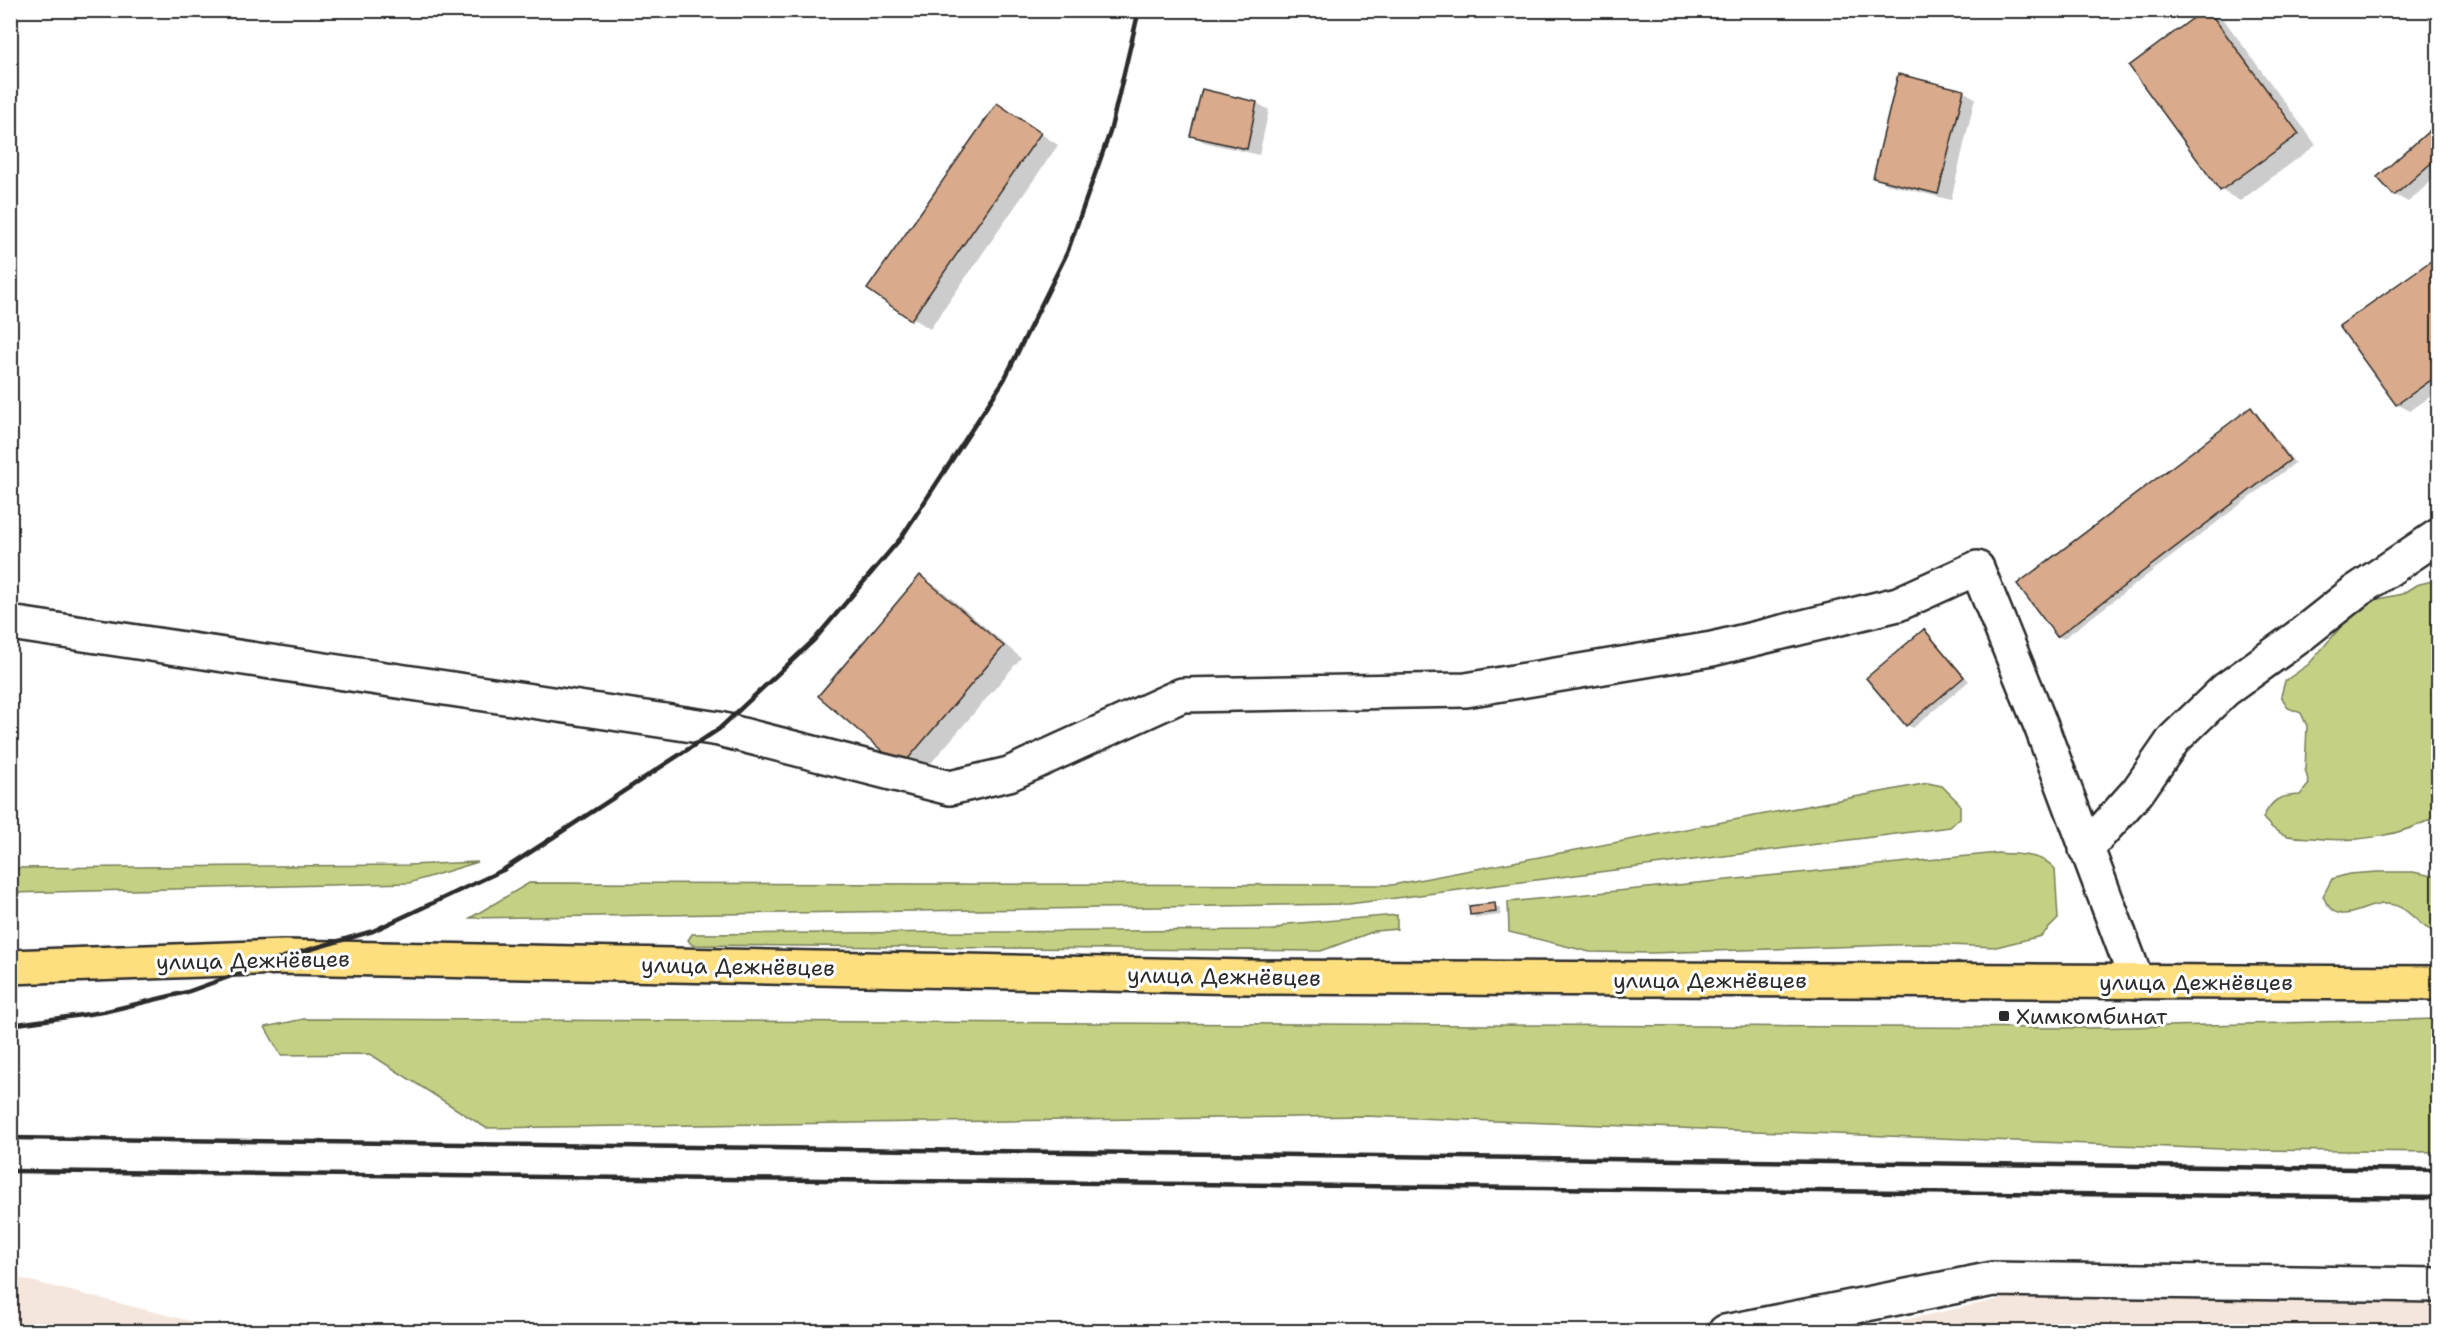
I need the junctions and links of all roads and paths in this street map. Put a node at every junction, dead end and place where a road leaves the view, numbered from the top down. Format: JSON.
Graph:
{"nodes":[{"id":1,"x":2439,"y":536,"type":"edge"},
{"id":2,"x":10,"y":623,"type":"edge"},
{"id":3,"x":2086,"y":849,"type":"junction"},
{"id":4,"x":10,"y":967,"type":"edge"},
{"id":5,"x":2137,"y":982,"type":"junction"},
{"id":6,"x":2439,"y":983,"type":"edge"},
{"id":7,"x":2439,"y":1285,"type":"edge"},
{"id":8,"x":1742,"y":1330,"type":"edge"}],
"edges":[{"from":1,"to":3,"type":"street"},
{"from":2,"to":3,"type":"street"},
{"from":3,"to":5,"type":"street"},
{"from":4,"to":5,"type":"main road","name":"улица Дежнёвцев"},
{"from":5,"to":6,"type":"main road","name":"улица Дежнёвцев"},
{"from":7,"to":8,"type":"street"}]}
